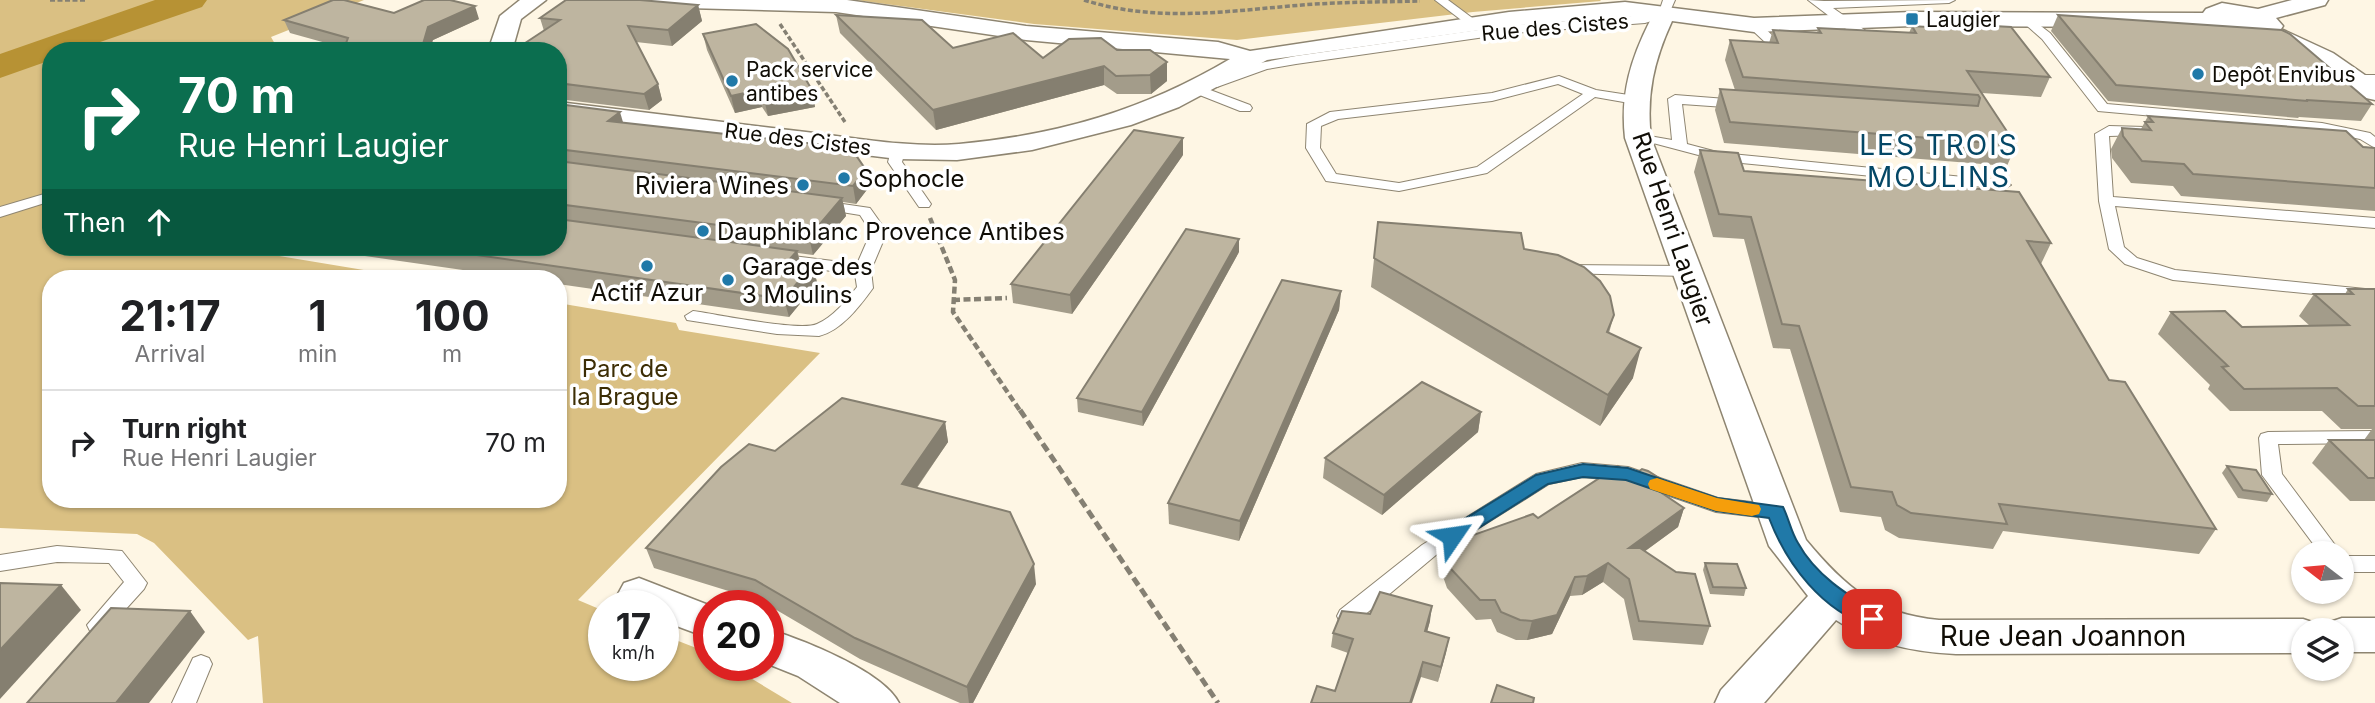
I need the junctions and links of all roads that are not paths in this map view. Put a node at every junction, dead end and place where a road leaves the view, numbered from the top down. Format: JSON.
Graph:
{"nodes":[{"id":1,"x":535,"y":0,"type":"edge"},
{"id":2,"x":648,"y":0,"type":"edge"},
{"id":3,"x":1441,"y":0,"type":"edge"},
{"id":4,"x":1949,"y":0,"type":"edge"},
{"id":5,"x":2199,"y":0,"type":"edge"},
{"id":6,"x":2317,"y":0,"type":"edge"},
{"id":7,"x":722,"y":2,"type":"edge"},
{"id":8,"x":1818,"y":2,"type":"edge"},
{"id":9,"x":1611,"y":5,"type":"edge"},
{"id":10,"x":1667,"y":7,"type":"edge"},
{"id":11,"x":2221,"y":15,"type":"junction"},
{"id":12,"x":2029,"y":20,"type":"junction"},
{"id":13,"x":1473,"y":23,"type":"junction"},
{"id":14,"x":2261,"y":23,"type":"junction"},
{"id":15,"x":1754,"y":25,"type":"junction"},
{"id":16,"x":1846,"y":31,"type":"junction"},
{"id":17,"x":1809,"y":41,"type":"edge"},
{"id":18,"x":503,"y":42,"type":"edge"},
{"id":19,"x":1248,"y":59,"type":"junction"},
{"id":20,"x":2369,"y":84,"type":"edge"},
{"id":21,"x":1197,"y":89,"type":"junction"},
{"id":22,"x":1593,"y":93,"type":"junction"},
{"id":23,"x":1635,"y":100,"type":"junction"},
{"id":24,"x":1758,"y":106,"type":"edge"},
{"id":25,"x":1245,"y":108,"type":"dead end"},
{"id":26,"x":567,"y":111,"type":"edge"},
{"id":27,"x":2162,"y":132,"type":"edge"},
{"id":28,"x":1638,"y":138,"type":"junction"},
{"id":29,"x":2335,"y":146,"type":"edge"},
{"id":30,"x":2375,"y":146,"type":"edge"},
{"id":31,"x":1680,"y":147,"type":"junction"},
{"id":32,"x":898,"y":151,"type":"junction"},
{"id":33,"x":2004,"y":185,"type":"dead end"},
{"id":34,"x":42,"y":199,"type":"edge"},
{"id":35,"x":2106,"y":201,"type":"junction"},
{"id":36,"x":811,"y":204,"type":"edge"},
{"id":37,"x":924,"y":204,"type":"road end"},
{"id":38,"x":0,"y":212,"type":"edge"},
{"id":39,"x":2375,"y":223,"type":"edge"},
{"id":40,"x":766,"y":257,"type":"edge"},
{"id":41,"x":863,"y":270,"type":"junction"},
{"id":42,"x":1548,"y":270,"type":"edge"},
{"id":43,"x":1686,"y":271,"type":"junction"},
{"id":44,"x":2375,"y":295,"type":"edge"},
{"id":45,"x":693,"y":316,"type":"dead end"},
{"id":46,"x":2375,"y":437,"type":"edge"},
{"id":47,"x":1776,"y":512,"type":"junction"},
{"id":48,"x":2322,"y":541,"type":"edge"},
{"id":49,"x":0,"y":563,"type":"edge"},
{"id":50,"x":2354,"y":564,"type":"edge"},
{"id":51,"x":2375,"y":564,"type":"edge"},
{"id":52,"x":1833,"y":596,"type":"junction"},
{"id":53,"x":1348,"y":616,"type":"edge"},
{"id":54,"x":2354,"y":635,"type":"edge"},
{"id":55,"x":2375,"y":635,"type":"edge"},
{"id":56,"x":2291,"y":636,"type":"edge"},
{"id":57,"x":82,"y":643,"type":"edge"},
{"id":58,"x":784,"y":652,"type":"edge"},
{"id":59,"x":201,"y":664,"type":"dead end"},
{"id":60,"x":184,"y":703,"type":"edge"},
{"id":61,"x":877,"y":703,"type":"edge"},
{"id":62,"x":1737,"y":703,"type":"edge"}],
"edges":[{"from":1,"to":18,"type":"street"},
{"from":2,"to":7,"type":"street"},
{"from":3,"to":13,"type":"lane"},
{"from":4,"to":8,"type":"lane"},
{"from":5,"to":11,"type":"street"},
{"from":6,"to":14,"type":"street"},
{"from":7,"to":19,"type":"street"},
{"from":8,"to":16,"type":"lane"},
{"from":9,"to":10,"type":"street","name":"Rue des Cistes"},
{"from":9,"to":13,"type":"street","name":"Rue des Cistes"},
{"from":10,"to":15,"type":"street"},
{"from":10,"to":21,"type":"lane","name":"Rue des Cistes"},
{"from":10,"to":23,"type":"street","name":"Rue Henri Laugier"},
{"from":11,"to":12,"type":"street"},
{"from":11,"to":14,"type":"street"},
{"from":12,"to":16,"type":"street"},
{"from":12,"to":30,"type":"lane"},
{"from":13,"to":19,"type":"street","name":"Rue des Cistes"},
{"from":14,"to":20,"type":"street"},
{"from":15,"to":16,"type":"street"},
{"from":15,"to":17,"type":"lane"},
{"from":19,"to":21,"type":"street","name":"Rue des Cistes"},
{"from":21,"to":25,"type":"lane"},
{"from":21,"to":32,"type":"street","name":"Rue des Cistes"},
{"from":22,"to":22,"type":"lane"},
{"from":22,"to":23,"type":"lane"},
{"from":23,"to":28,"type":"street","name":"Rue Henri Laugier"},
{"from":24,"to":31,"type":"lane"},
{"from":26,"to":32,"type":"street","name":"Rue des Cistes"},
{"from":27,"to":35,"type":"lane"},
{"from":28,"to":31,"type":"lane"},
{"from":28,"to":43,"type":"street","name":"Rue Henri Laugier"},
{"from":29,"to":30,"type":"lane"},
{"from":31,"to":33,"type":"lane"},
{"from":32,"to":37,"type":"lane"},
{"from":34,"to":38,"type":"lane"},
{"from":35,"to":39,"type":"lane"},
{"from":35,"to":44,"type":"lane"},
{"from":36,"to":41,"type":"lane"},
{"from":40,"to":41,"type":"lane"},
{"from":41,"to":45,"type":"lane"},
{"from":42,"to":43,"type":"lane"},
{"from":43,"to":47,"type":"street","name":"Rue Henri Laugier"},
{"from":46,"to":48,"type":"lane"},
{"from":47,"to":52,"type":"street","name":"Rue Henri Laugier"},
{"from":47,"to":53,"type":"lane"},
{"from":49,"to":57,"type":"lane"},
{"from":50,"to":51,"type":"lane"},
{"from":52,"to":56,"type":"street","name":"Rue Jean Joannon"},
{"from":52,"to":62,"type":"street"},
{"from":54,"to":55,"type":"street"},
{"from":58,"to":61,"type":"street"},
{"from":59,"to":60,"type":"lane"}]}
